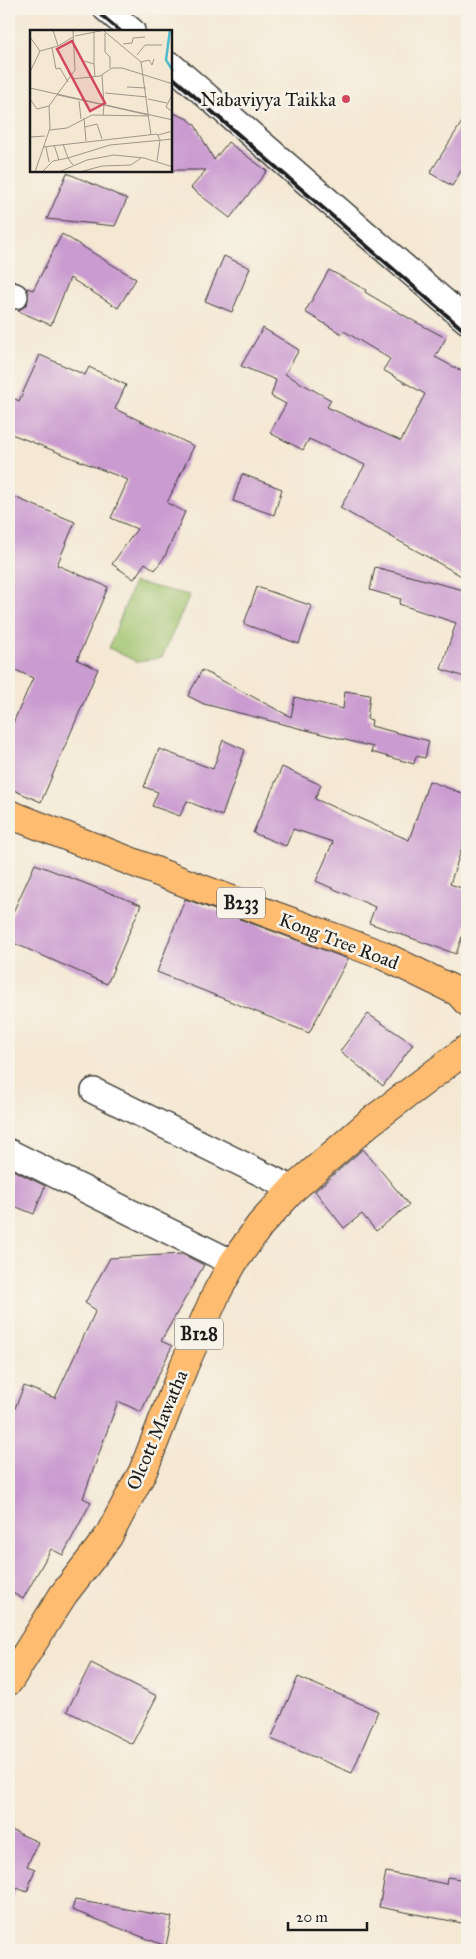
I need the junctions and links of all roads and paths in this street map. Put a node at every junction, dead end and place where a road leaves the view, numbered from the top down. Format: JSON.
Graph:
{"nodes":[{"id":1,"x":106,"y":9,"type":"edge"},
{"id":2,"x":131,"y":30,"type":"edge"},
{"id":3,"x":172,"y":66,"type":"edge"},
{"id":4,"x":467,"y":320,"type":"edge"},
{"id":5,"x":9,"y":814,"type":"edge"},
{"id":6,"x":467,"y":1002,"type":"edge"},
{"id":7,"x":467,"y":1049,"type":"edge"},
{"id":8,"x":94,"y":1092,"type":"dead end"},
{"id":9,"x":9,"y":1152,"type":"edge"},
{"id":10,"x":293,"y":1189,"type":"junction"},
{"id":11,"x":233,"y":1263,"type":"junction"},
{"id":12,"x":9,"y":1681,"type":"edge"}],
"edges":[{"from":1,"to":2,"type":"street"},
{"from":3,"to":4,"type":"street"},
{"from":5,"to":6,"type":"main road","name":"Kong Tree Road","number":"B233"},
{"from":7,"to":10,"type":"main road","name":"Olcott Mawatha","number":"B128"},
{"from":8,"to":10,"type":"street"},
{"from":9,"to":11,"type":"street"},
{"from":10,"to":11,"type":"main road","name":"Olcott Mawatha","number":"B128"},
{"from":11,"to":12,"type":"main road","name":"Olcott Mawatha","number":"B128"}]}
